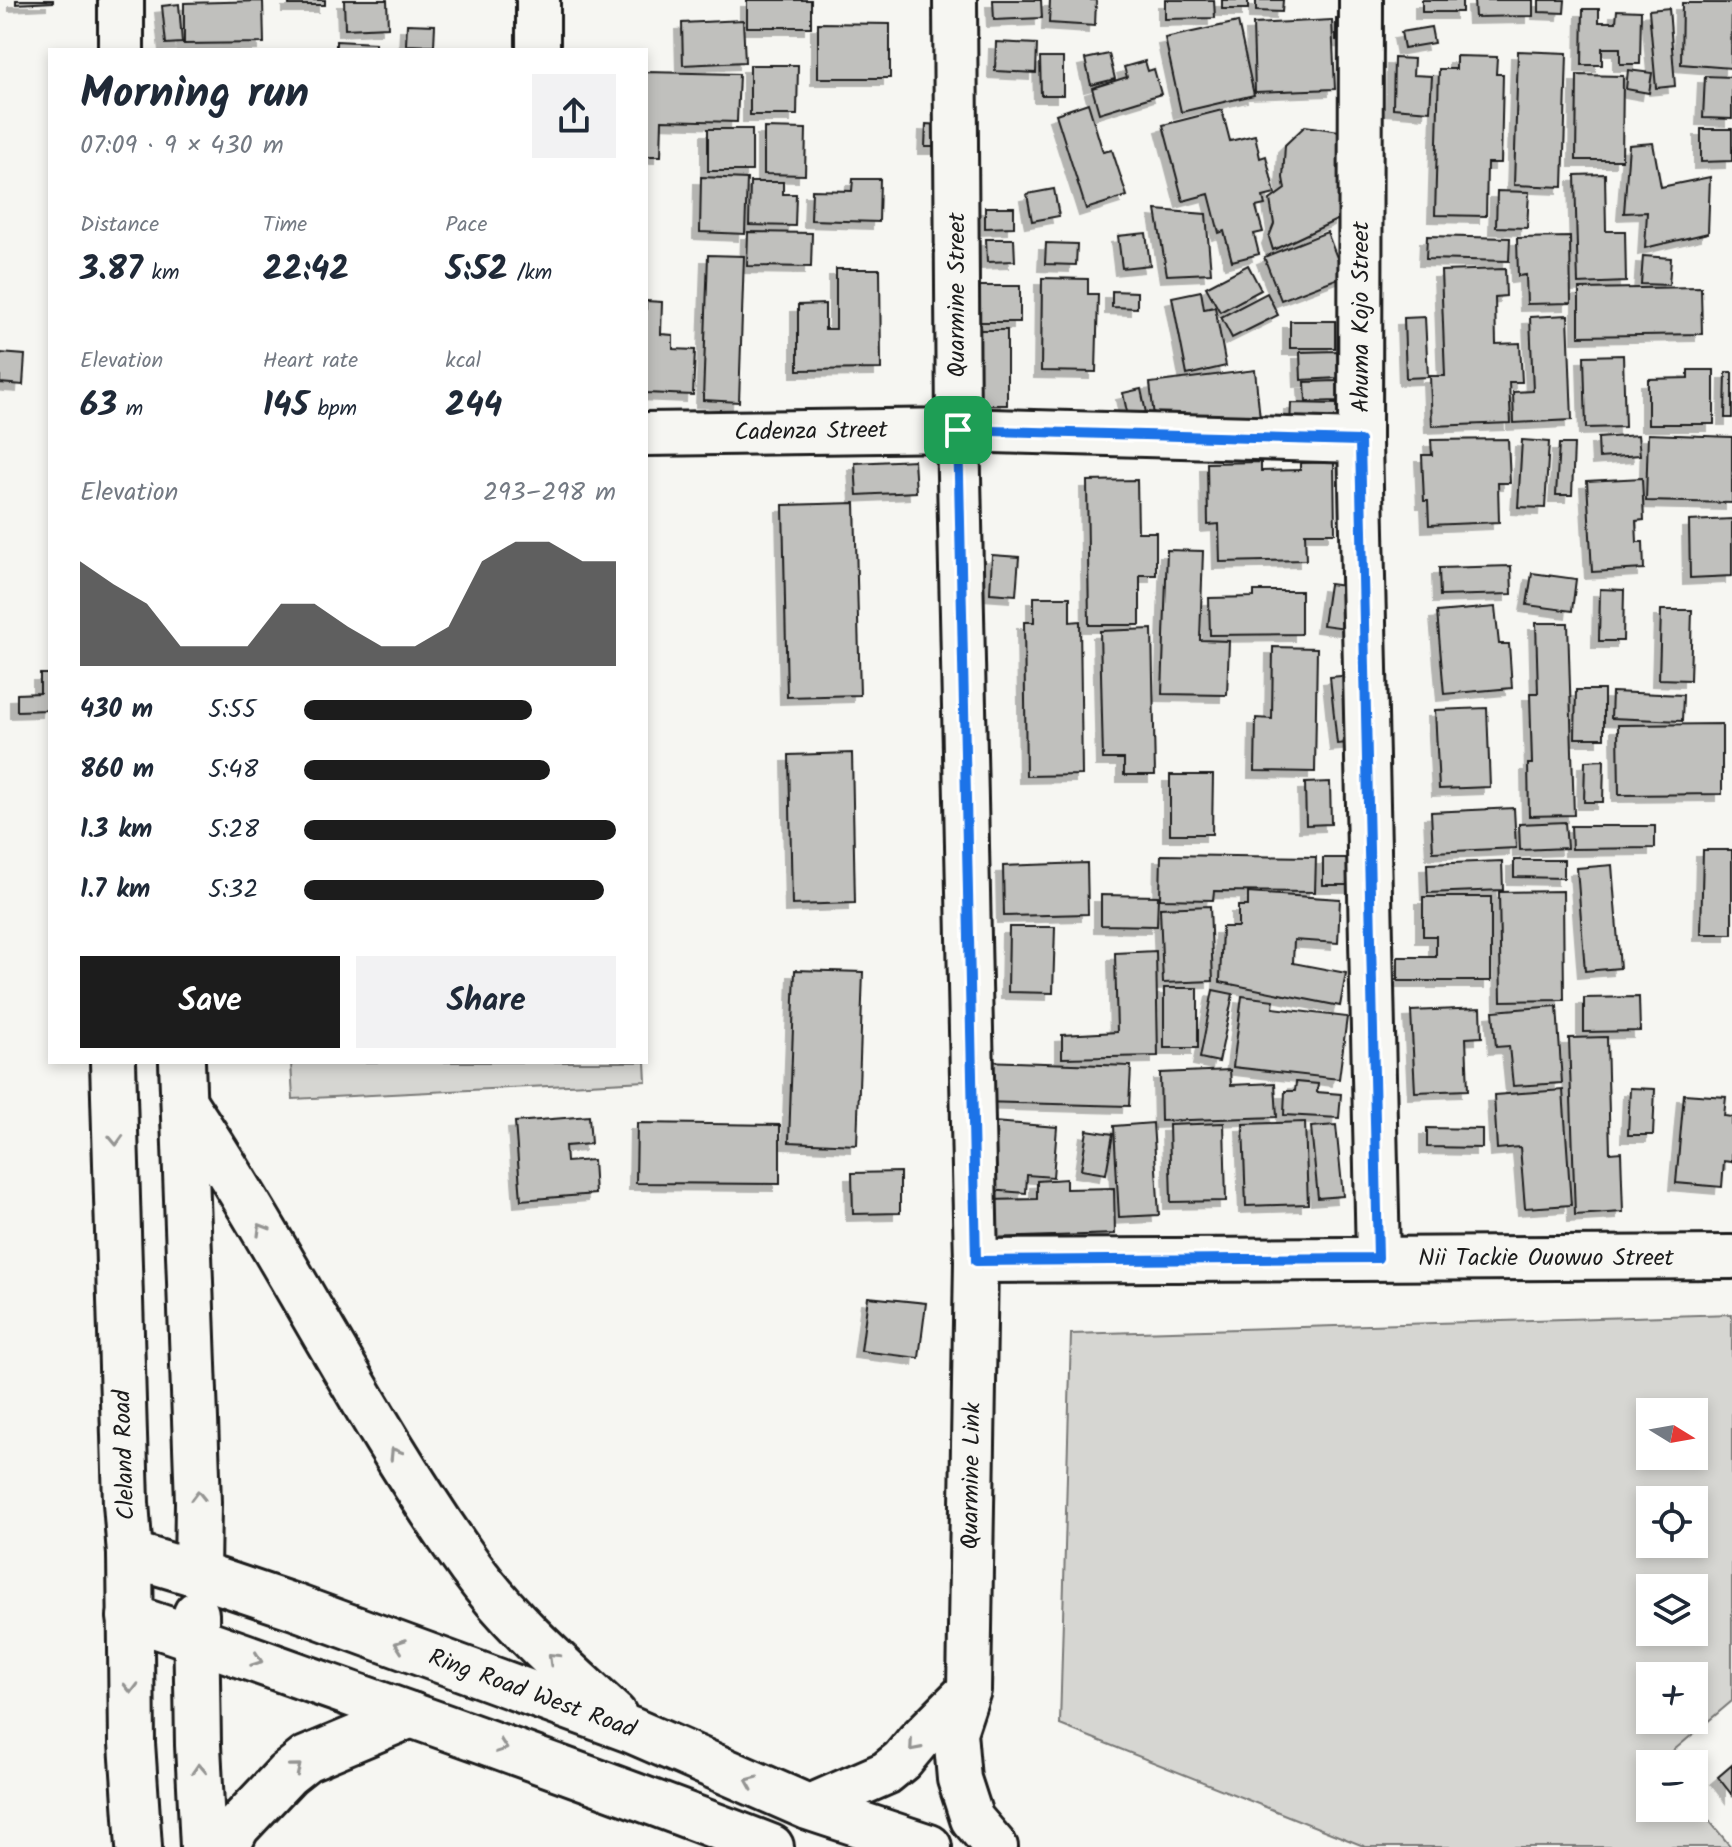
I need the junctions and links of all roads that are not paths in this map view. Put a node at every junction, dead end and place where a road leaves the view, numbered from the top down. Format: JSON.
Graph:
{"nodes":[{"id":1,"x":121,"y":0,"type":"edge"},
{"id":2,"x":538,"y":0,"type":"edge"},
{"id":3,"x":955,"y":0,"type":"edge"},
{"id":4,"x":1361,"y":0,"type":"edge"},
{"id":5,"x":121,"y":48,"type":"edge"},
{"id":6,"x":538,"y":48,"type":"edge"},
{"id":7,"x":958,"y":430,"type":"junction"},
{"id":8,"x":648,"y":434,"type":"edge"},
{"id":9,"x":1360,"y":441,"type":"junction"},
{"id":10,"x":113,"y":1064,"type":"edge"},
{"id":11,"x":183,"y":1083,"type":"edge"},
{"id":12,"x":1732,"y":1257,"type":"edge"},
{"id":13,"x":1378,"y":1258,"type":"junction"},
{"id":14,"x":976,"y":1261,"type":"junction"},
{"id":15,"x":130,"y":1554,"type":"junction"},
{"id":16,"x":197,"y":1574,"type":"junction"},
{"id":17,"x":130,"y":1617,"type":"junction"},
{"id":18,"x":196,"y":1639,"type":"junction"},
{"id":19,"x":969,"y":1690,"type":"junction"},
{"id":20,"x":411,"y":1715,"type":"junction"},
{"id":21,"x":631,"y":1730,"type":"junction"},
{"id":22,"x":808,"y":1807,"type":"junction"},
{"id":23,"x":139,"y":1847,"type":"edge"},
{"id":24,"x":203,"y":1847,"type":"edge"},
{"id":25,"x":227,"y":1847,"type":"edge"},
{"id":26,"x":771,"y":1847,"type":"edge"},
{"id":27,"x":929,"y":1847,"type":"edge"},
{"id":28,"x":996,"y":1847,"type":"edge"}],
"edges":[{"from":1,"to":5,"type":"main road"},
{"from":2,"to":6,"type":"street"},
{"from":3,"to":7,"type":"street","name":"Quarmine Street"},
{"from":4,"to":9,"type":"street","name":"Ahuma Kojo Street"},
{"from":7,"to":8,"type":"street","name":"Cadenza Street"},
{"from":7,"to":9,"type":"street","name":"Cadenza Street"},
{"from":7,"to":14,"type":"street","name":"Quarmine Street"},
{"from":9,"to":13,"type":"street","name":"Ahuma Kojo Street"},
{"from":10,"to":15,"type":"main road","name":"Cleland Road","one_way":true},
{"from":16,"to":11,"type":"main road","one_way":true},
{"from":21,"to":11,"type":"main road","one_way":true},
{"from":12,"to":13,"type":"street","name":"Nii Tackie Ouowuo Street"},
{"from":13,"to":14,"type":"street","name":"Nii Tackie Ouowuo Street"},
{"from":14,"to":19,"type":"street","name":"Quarmine Link"},
{"from":15,"to":16,"type":"main road","name":"Ring Road West Road"},
{"from":15,"to":17,"type":"main road","name":"Cleland Road"},
{"from":16,"to":18,"type":"main road"},
{"from":21,"to":16,"type":"main road","name":"Ring Road West Road","one_way":true},
{"from":17,"to":18,"type":"main road"},
{"from":17,"to":23,"type":"main road","name":"Cleland Road","one_way":true},
{"from":18,"to":20,"type":"main road","one_way":true},
{"from":24,"to":18,"type":"main road","one_way":true},
{"from":19,"to":22,"type":"street","one_way":true},
{"from":19,"to":28,"type":"street","name":"Quarmine Link"},
{"from":25,"to":20,"type":"main road","one_way":true},
{"from":20,"to":26,"type":"main road","one_way":true},
{"from":22,"to":21,"type":"main road","name":"Ring Road West Road","one_way":true},
{"from":22,"to":27,"type":"main road","name":"Ring Road West Road"}]}
